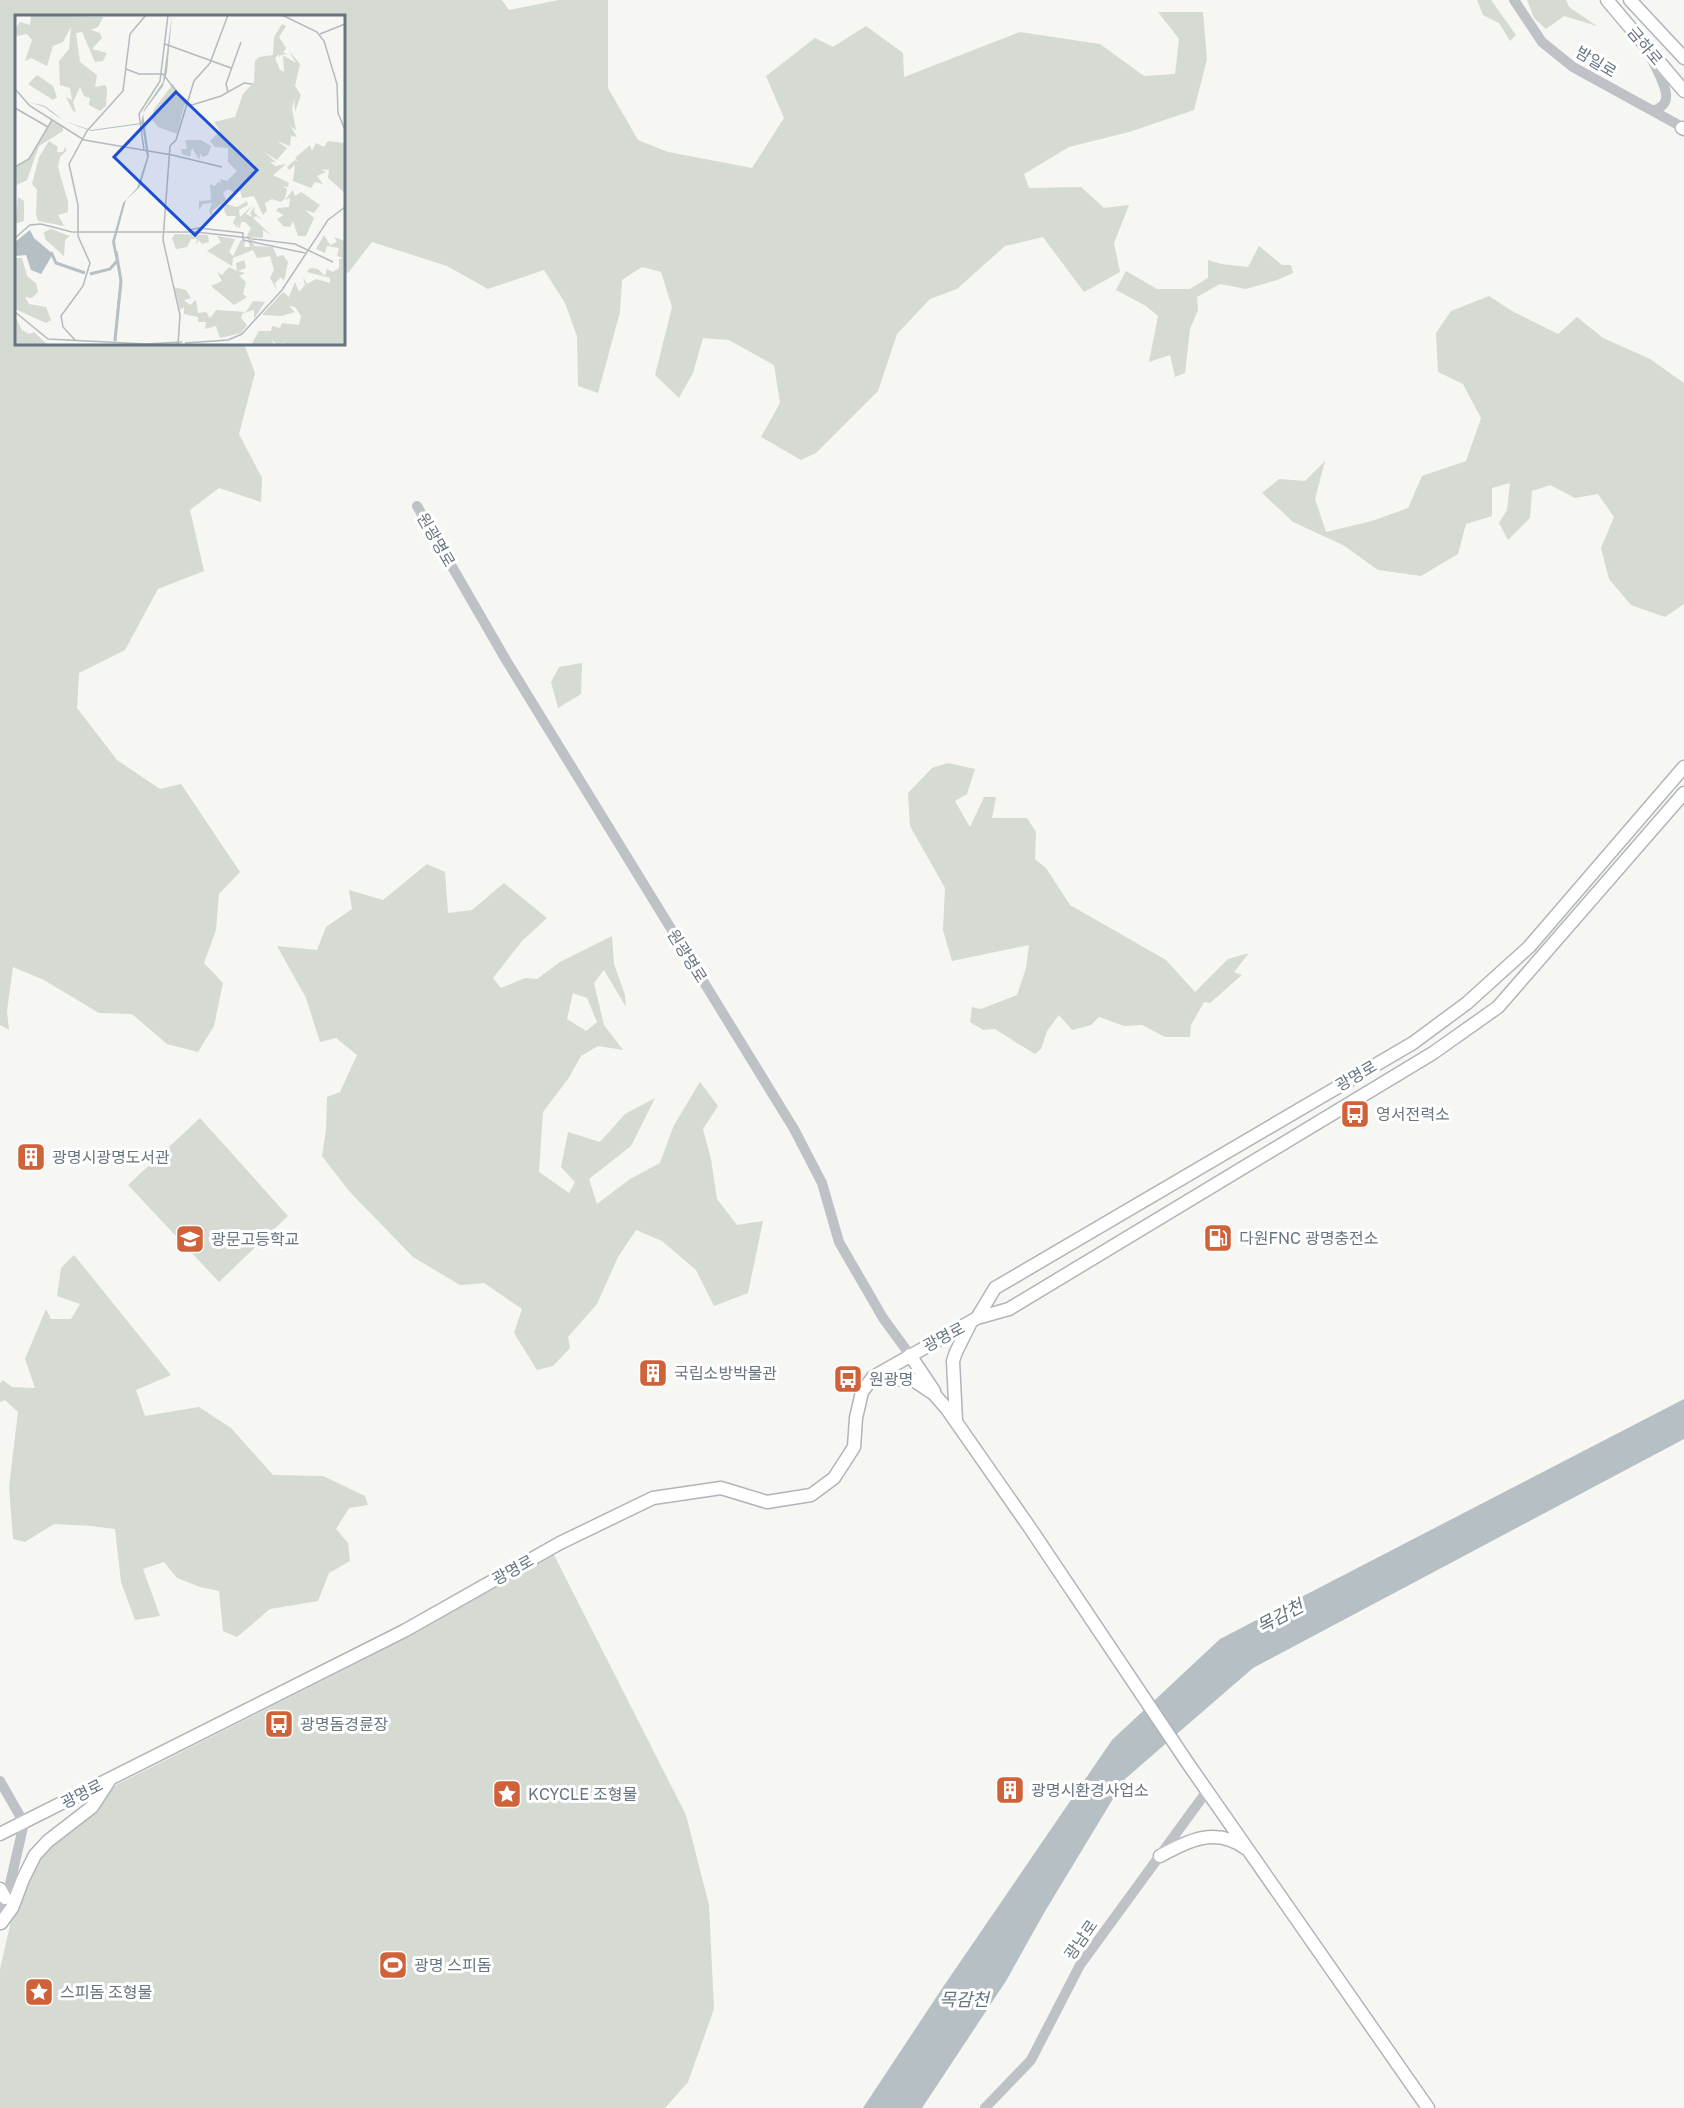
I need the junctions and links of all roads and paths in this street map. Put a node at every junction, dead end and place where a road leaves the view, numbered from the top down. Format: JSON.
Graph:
{"nodes":[{"id":1,"x":1514,"y":0,"type":"edge"},
{"id":2,"x":1606,"y":0,"type":"edge"},
{"id":3,"x":1630,"y":0,"type":"edge"},
{"id":4,"x":1645,"y":46,"type":"junction"},
{"id":5,"x":1684,"y":58,"type":"edge"},
{"id":6,"x":1684,"y":91,"type":"edge"},
{"id":7,"x":1653,"y":111,"type":"junction"},
{"id":8,"x":1684,"y":128,"type":"edge"},
{"id":9,"x":417,"y":506,"type":"dead end"},
{"id":10,"x":1684,"y":767,"type":"edge"},
{"id":11,"x":1684,"y":793,"type":"edge"},
{"id":12,"x":974,"y":1320,"type":"junction"},
{"id":13,"x":910,"y":1355,"type":"junction"},
{"id":14,"x":873,"y":1377,"type":"junction"},
{"id":15,"x":947,"y":1409,"type":"junction"},
{"id":16,"x":956,"y":1422,"type":"junction"},
{"id":17,"x":110,"y":1779,"type":"junction"},
{"id":18,"x":0,"y":1781,"type":"edge"},
{"id":19,"x":1207,"y":1791,"type":"junction"},
{"id":20,"x":24,"y":1823,"type":"junction"},
{"id":21,"x":0,"y":1834,"type":"edge"},
{"id":22,"x":1250,"y":1852,"type":"junction"},
{"id":23,"x":1160,"y":1856,"type":"junction"},
{"id":24,"x":3,"y":1894,"type":"edge"},
{"id":25,"x":0,"y":1924,"type":"edge"},
{"id":26,"x":985,"y":2108,"type":"edge"},
{"id":27,"x":1428,"y":2108,"type":"edge"}],
"edges":[{"from":1,"to":7,"type":"street","name":"밤일로"},
{"from":2,"to":4,"type":"main road","name":"금하로"},
{"from":3,"to":5,"type":"main road","name":"금하로"},
{"from":4,"to":6,"type":"main road","name":"금하로"},
{"from":4,"to":7,"type":"street"},
{"from":7,"to":8,"type":"street","name":"밤일로"},
{"from":9,"to":13,"type":"street","name":"원광명로"},
{"from":10,"to":12,"type":"main road","name":"광명로"},
{"from":11,"to":12,"type":"main road","name":"광명로"},
{"from":12,"to":13,"type":"main road","name":"광명로"},
{"from":12,"to":16,"type":"main road"},
{"from":13,"to":14,"type":"main road","name":"광명로"},
{"from":13,"to":15,"type":"main road","name":"원광명로"},
{"from":14,"to":15,"type":"main road"},
{"from":14,"to":17,"type":"main road","name":"광명로"},
{"from":15,"to":16,"type":"main road"},
{"from":16,"to":19,"type":"main road"},
{"from":17,"to":20,"type":"main road","name":"광명로"},
{"from":17,"to":25,"type":"main road"},
{"from":18,"to":20,"type":"street"},
{"from":19,"to":22,"type":"main road"},
{"from":19,"to":23,"type":"street","name":"광남로"},
{"from":20,"to":21,"type":"main road","name":"광명로"},
{"from":20,"to":24,"type":"street"},
{"from":22,"to":23,"type":"main road"},
{"from":22,"to":27,"type":"main road"},
{"from":23,"to":26,"type":"street","name":"광남로"},
{"from":24,"to":25,"type":"street"}]}
